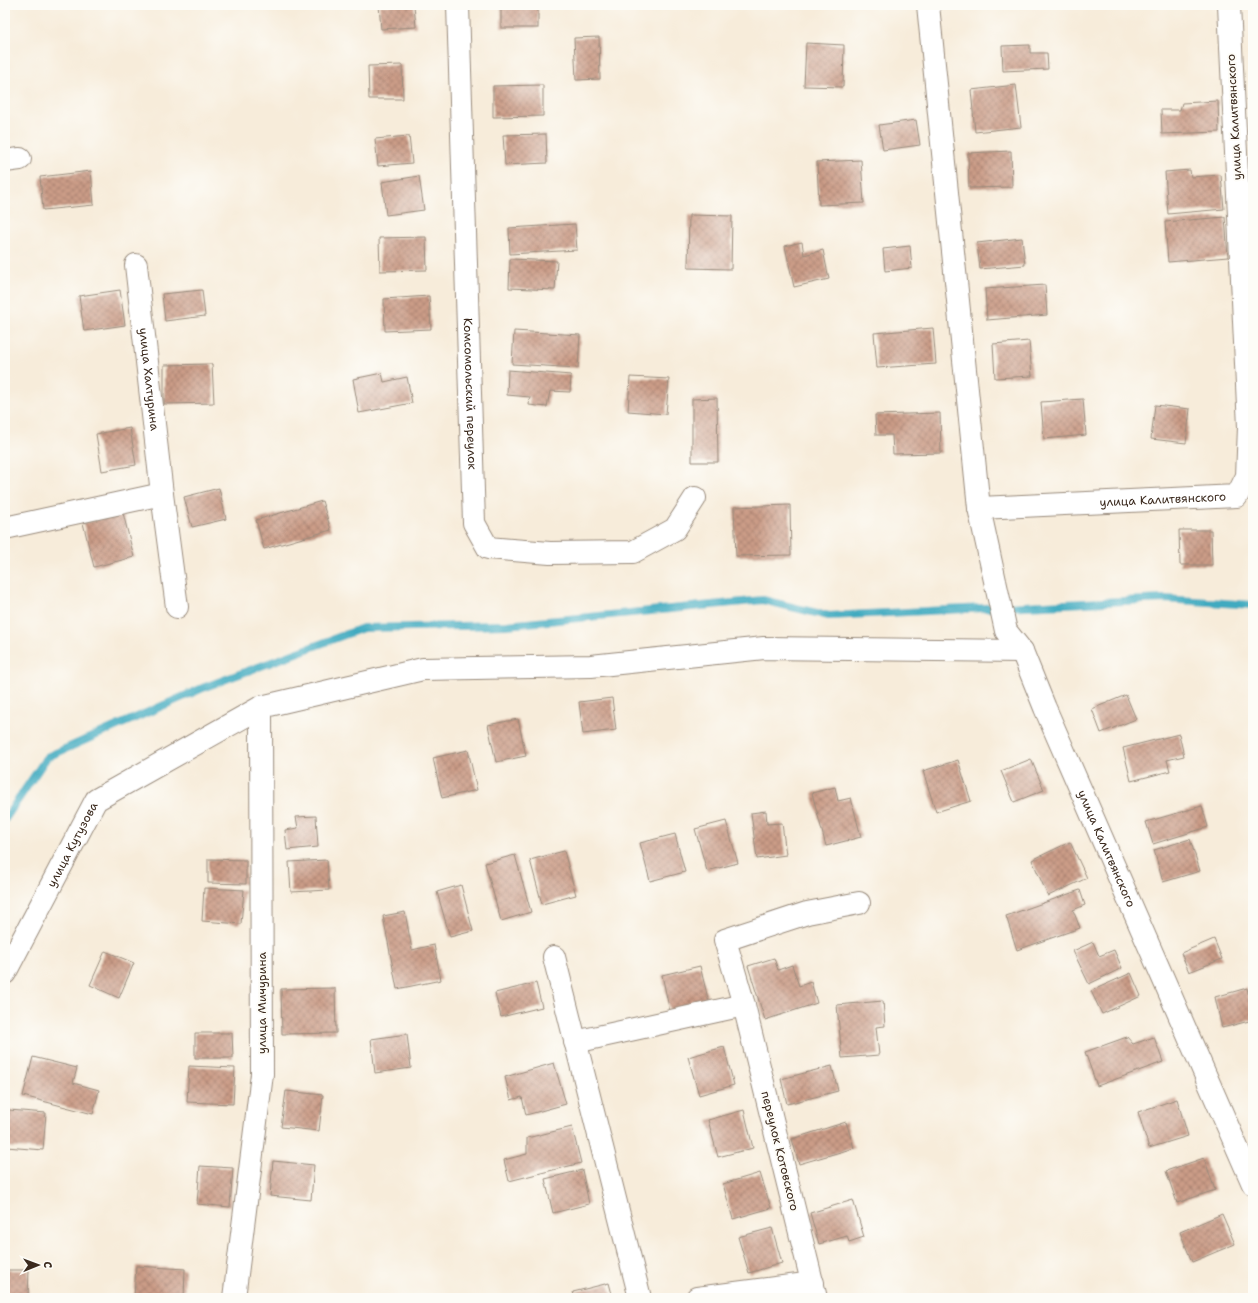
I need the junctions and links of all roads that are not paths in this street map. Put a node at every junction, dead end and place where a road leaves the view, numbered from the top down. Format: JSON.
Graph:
{"nodes":[{"id":1,"x":458,"y":5,"type":"edge"},
{"id":2,"x":928,"y":5,"type":"edge"},
{"id":3,"x":1228,"y":5,"type":"edge"},
{"id":4,"x":136,"y":265,"type":"dead end"},
{"id":5,"x":162,"y":494,"type":"junction"},
{"id":6,"x":696,"y":498,"type":"dead end"},
{"id":7,"x":1245,"y":499,"type":"edge"},
{"id":8,"x":981,"y":518,"type":"junction"},
{"id":9,"x":5,"y":528,"type":"edge"},
{"id":10,"x":177,"y":607,"type":"dead end"},
{"id":11,"x":1022,"y":651,"type":"junction"},
{"id":12,"x":262,"y":707,"type":"junction"},
{"id":13,"x":859,"y":903,"type":"dead end"},
{"id":14,"x":554,"y":957,"type":"dead end"},
{"id":15,"x":5,"y":973,"type":"edge"},
{"id":16,"x":744,"y":1005,"type":"junction"},
{"id":17,"x":575,"y":1042,"type":"junction"},
{"id":18,"x":1253,"y":1184,"type":"edge"},
{"id":19,"x":815,"y":1291,"type":"edge"},
{"id":20,"x":234,"y":1298,"type":"edge"},
{"id":21,"x":640,"y":1298,"type":"edge"},
{"id":22,"x":697,"y":1298,"type":"edge"}],
"edges":[{"from":1,"to":6,"type":"street","name":"Комсомольский переулок"},
{"from":2,"to":8,"type":"street","name":"улица Калитвянского"},
{"from":3,"to":7,"type":"street","name":"улица Калитвянского"},
{"from":4,"to":5,"type":"street","name":"улица Халтурина"},
{"from":5,"to":9,"type":"street"},
{"from":5,"to":10,"type":"street","name":"улица Халтурина"},
{"from":7,"to":8,"type":"street","name":"улица Калитвянского"},
{"from":8,"to":11,"type":"street","name":"улица Калитвянского"},
{"from":11,"to":12,"type":"street","name":"улица Кутузова"},
{"from":11,"to":18,"type":"street","name":"улица Калитвянского"},
{"from":12,"to":15,"type":"street","name":"улица Кутузова"},
{"from":12,"to":20,"type":"street","name":"улица Мичурина"},
{"from":13,"to":16,"type":"street","name":"переулок Котовского"},
{"from":14,"to":17,"type":"street"},
{"from":16,"to":17,"type":"street"},
{"from":16,"to":19,"type":"street","name":"переулок Котовского"},
{"from":17,"to":21,"type":"street"},
{"from":19,"to":22,"type":"street"}]}
